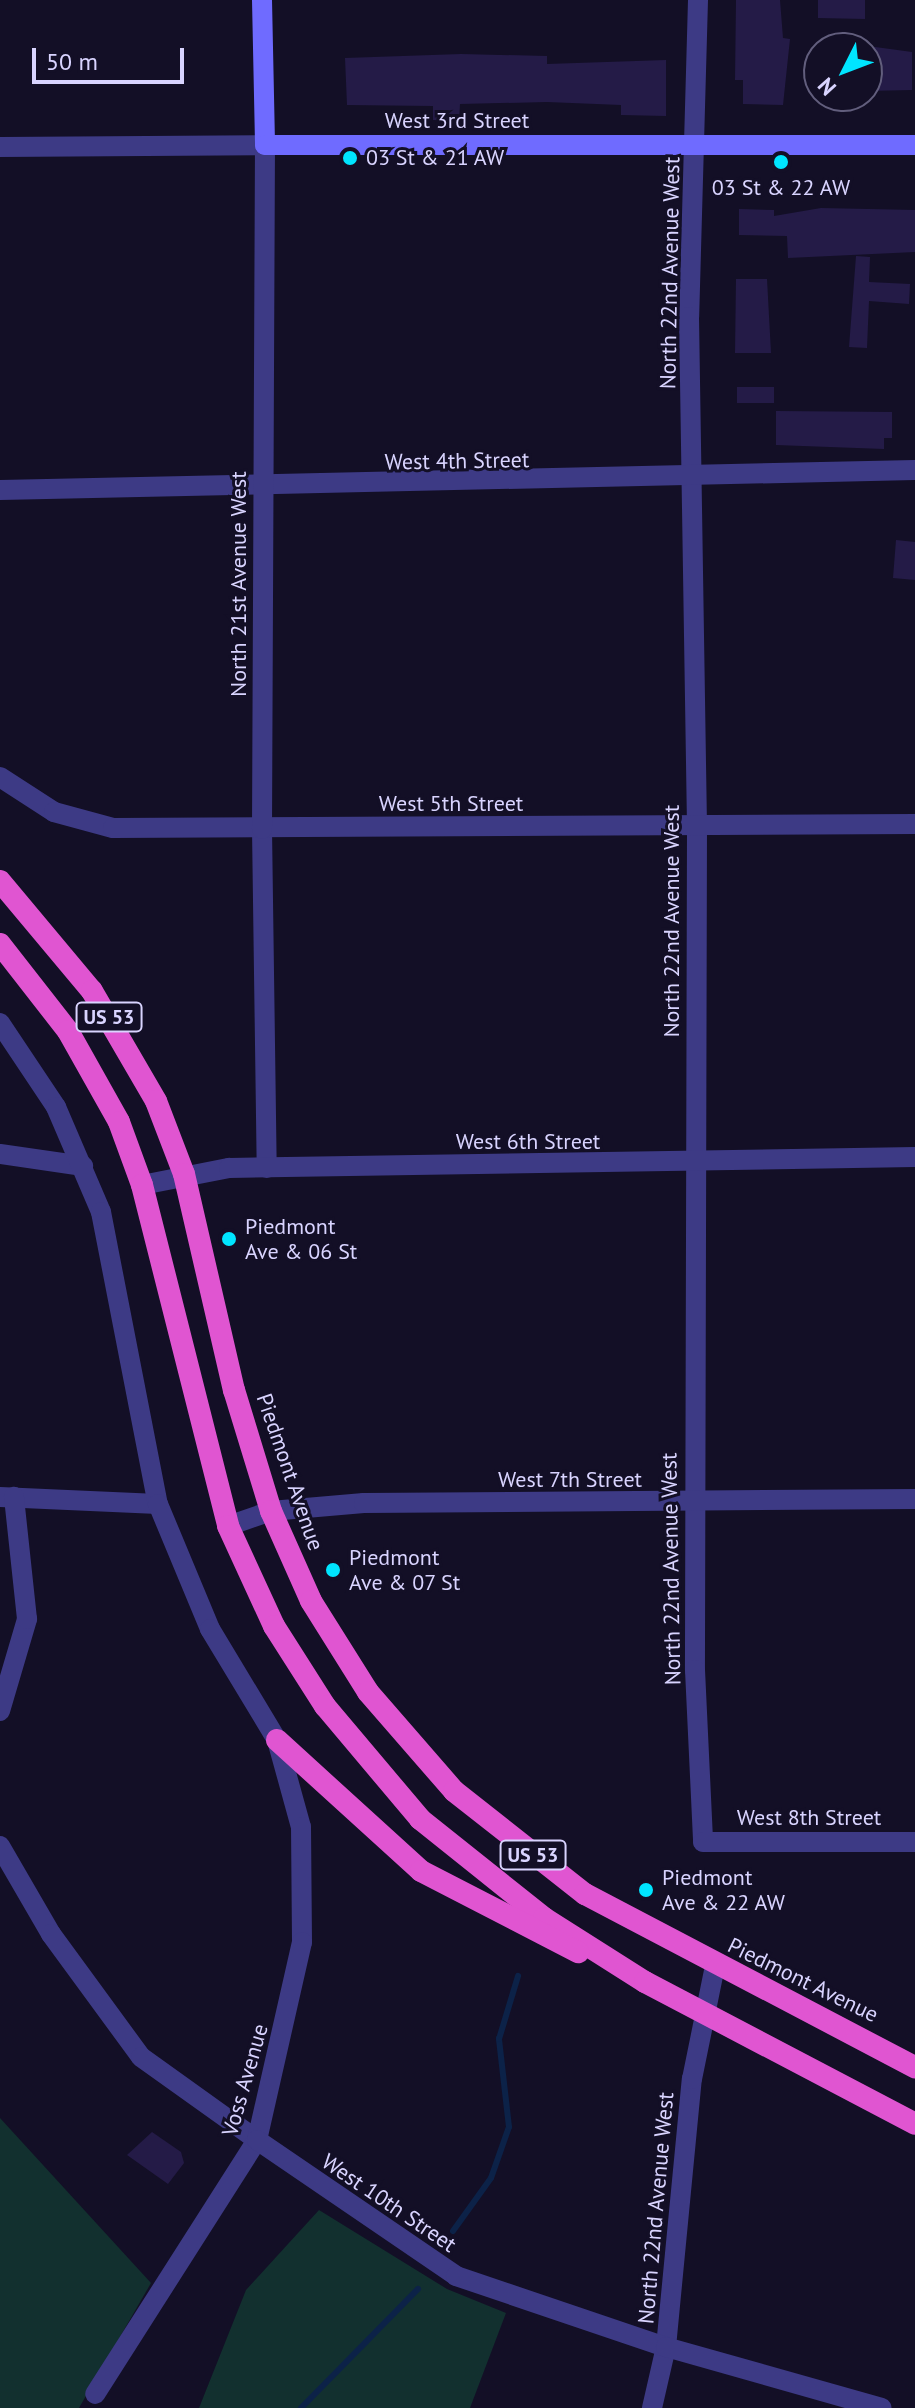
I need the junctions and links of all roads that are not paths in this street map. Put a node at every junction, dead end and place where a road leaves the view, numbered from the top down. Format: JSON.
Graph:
{"nodes":[{"id":1,"x":262,"y":0,"type":"edge"},
{"id":2,"x":698,"y":0,"type":"edge"},
{"id":3,"x":696,"y":144,"type":"junction"},
{"id":4,"x":265,"y":145,"type":"junction"},
{"id":5,"x":915,"y":145,"type":"edge"},
{"id":6,"x":0,"y":147,"type":"edge"},
{"id":7,"x":915,"y":470,"type":"edge"},
{"id":8,"x":694,"y":480,"type":"junction"},
{"id":9,"x":263,"y":489,"type":"junction"},
{"id":10,"x":0,"y":490,"type":"edge"},
{"id":11,"x":0,"y":777,"type":"edge"},
{"id":12,"x":915,"y":824,"type":"edge"},
{"id":13,"x":697,"y":826,"type":"junction"},
{"id":14,"x":262,"y":829,"type":"junction"},
{"id":15,"x":0,"y":881,"type":"edge"},
{"id":16,"x":0,"y":944,"type":"edge"},
{"id":17,"x":0,"y":1023,"type":"edge"},
{"id":18,"x":0,"y":1154,"type":"edge"},
{"id":19,"x":915,"y":1157,"type":"edge"},
{"id":20,"x":694,"y":1165,"type":"junction"},
{"id":21,"x":83,"y":1166,"type":"junction"},
{"id":22,"x":267,"y":1168,"type":"junction"},
{"id":23,"x":184,"y":1174,"type":"junction"},
{"id":24,"x":142,"y":1185,"type":"junction"},
{"id":25,"x":7,"y":1497,"type":"edge"},
{"id":26,"x":915,"y":1499,"type":"edge"},
{"id":27,"x":158,"y":1504,"type":"junction"},
{"id":28,"x":695,"y":1504,"type":"junction"},
{"id":29,"x":271,"y":1511,"type":"junction"},
{"id":30,"x":228,"y":1526,"type":"junction"},
{"id":31,"x":0,"y":1711,"type":"edge"},
{"id":32,"x":277,"y":1740,"type":"junction"},
{"id":33,"x":703,"y":1842,"type":"joint"},
{"id":34,"x":915,"y":1842,"type":"edge"},
{"id":35,"x":0,"y":1846,"type":"edge"},
{"id":36,"x":715,"y":1966,"type":"junction"},
{"id":37,"x":645,"y":1982,"type":"junction"},
{"id":38,"x":705,"y":2013,"type":"junction"},
{"id":39,"x":915,"y":2067,"type":"edge"},
{"id":40,"x":915,"y":2124,"type":"edge"},
{"id":41,"x":257,"y":2140,"type":"junction"},
{"id":42,"x":666,"y":2347,"type":"junction"},
{"id":43,"x":95,"y":2394,"type":"dead end"},
{"id":44,"x":652,"y":2408,"type":"edge"},
{"id":45,"x":882,"y":2408,"type":"edge"}],
"edges":[{"from":1,"to":4,"type":"main road","name":"North 21st Avenue West"},
{"from":2,"to":3,"type":"street","name":"North 22nd Avenue West"},
{"from":3,"to":4,"type":"main road","name":"West 3rd Street"},
{"from":3,"to":5,"type":"main road","name":"West 3rd Street"},
{"from":3,"to":8,"type":"street","name":"North 22nd Avenue West"},
{"from":4,"to":6,"type":"street","name":"West 3rd Street"},
{"from":4,"to":9,"type":"street","name":"North 21st Avenue West"},
{"from":7,"to":8,"type":"street","name":"West 4th Street"},
{"from":8,"to":9,"type":"street","name":"West 4th Street"},
{"from":8,"to":13,"type":"street","name":"North 22nd Avenue West"},
{"from":9,"to":10,"type":"street","name":"West 4th Street"},
{"from":9,"to":14,"type":"street","name":"North 21st Avenue West"},
{"from":11,"to":14,"type":"street","name":"West 5th Street"},
{"from":12,"to":13,"type":"street","name":"West 5th Street"},
{"from":13,"to":14,"type":"street","name":"West 5th Street"},
{"from":13,"to":20,"type":"street","name":"North 22nd Avenue West"},
{"from":14,"to":22,"type":"street","name":"North 21st Avenue West"},
{"from":15,"to":23,"type":"highway","name":"Piedmont Avenue","number":"US 53"},
{"from":16,"to":24,"type":"highway","number":"US 53"},
{"from":17,"to":21,"type":"street"},
{"from":18,"to":21,"type":"street"},
{"from":19,"to":20,"type":"street","name":"West 6th Street"},
{"from":20,"to":22,"type":"street","name":"West 6th Street"},
{"from":20,"to":28,"type":"street","name":"North 22nd Avenue West"},
{"from":21,"to":27,"type":"street"},
{"from":22,"to":23,"type":"street","name":"West 6th Street"},
{"from":23,"to":24,"type":"street","name":"West 6th Street"},
{"from":23,"to":29,"type":"highway","name":"Piedmont Avenue","number":"US 53"},
{"from":24,"to":30,"type":"highway","number":"US 53"},
{"from":25,"to":27,"type":"street"},
{"from":25,"to":31,"type":"street"},
{"from":26,"to":28,"type":"street","name":"West 7th Street"},
{"from":27,"to":32,"type":"street"},
{"from":28,"to":29,"type":"street","name":"West 7th Street"},
{"from":28,"to":33,"type":"street","name":"North 22nd Avenue West"},
{"from":29,"to":30,"type":"street","name":"West 7th Street"},
{"from":29,"to":36,"type":"highway","name":"Piedmont Avenue","number":"US 53"},
{"from":30,"to":37,"type":"highway","number":"US 53"},
{"from":32,"to":37,"type":"highway"},
{"from":32,"to":41,"type":"street","name":"Voss Avenue"},
{"from":33,"to":34,"type":"street","name":"West 8th Street"},
{"from":35,"to":41,"type":"street","name":"West 10th Street"},
{"from":36,"to":38,"type":"street","name":"North 22nd Avenue West"},
{"from":36,"to":39,"type":"highway","name":"Piedmont Avenue","number":"US 53"},
{"from":37,"to":38,"type":"highway","number":"US 53"},
{"from":38,"to":40,"type":"highway","number":"US 53"},
{"from":38,"to":42,"type":"street","name":"North 22nd Avenue West"},
{"from":41,"to":42,"type":"street","name":"West 10th Street"},
{"from":41,"to":43,"type":"street","name":"Voss Avenue"},
{"from":42,"to":44,"type":"street","name":"North 22nd Avenue West"},
{"from":42,"to":45,"type":"street","name":"West 10th Street"}]}
